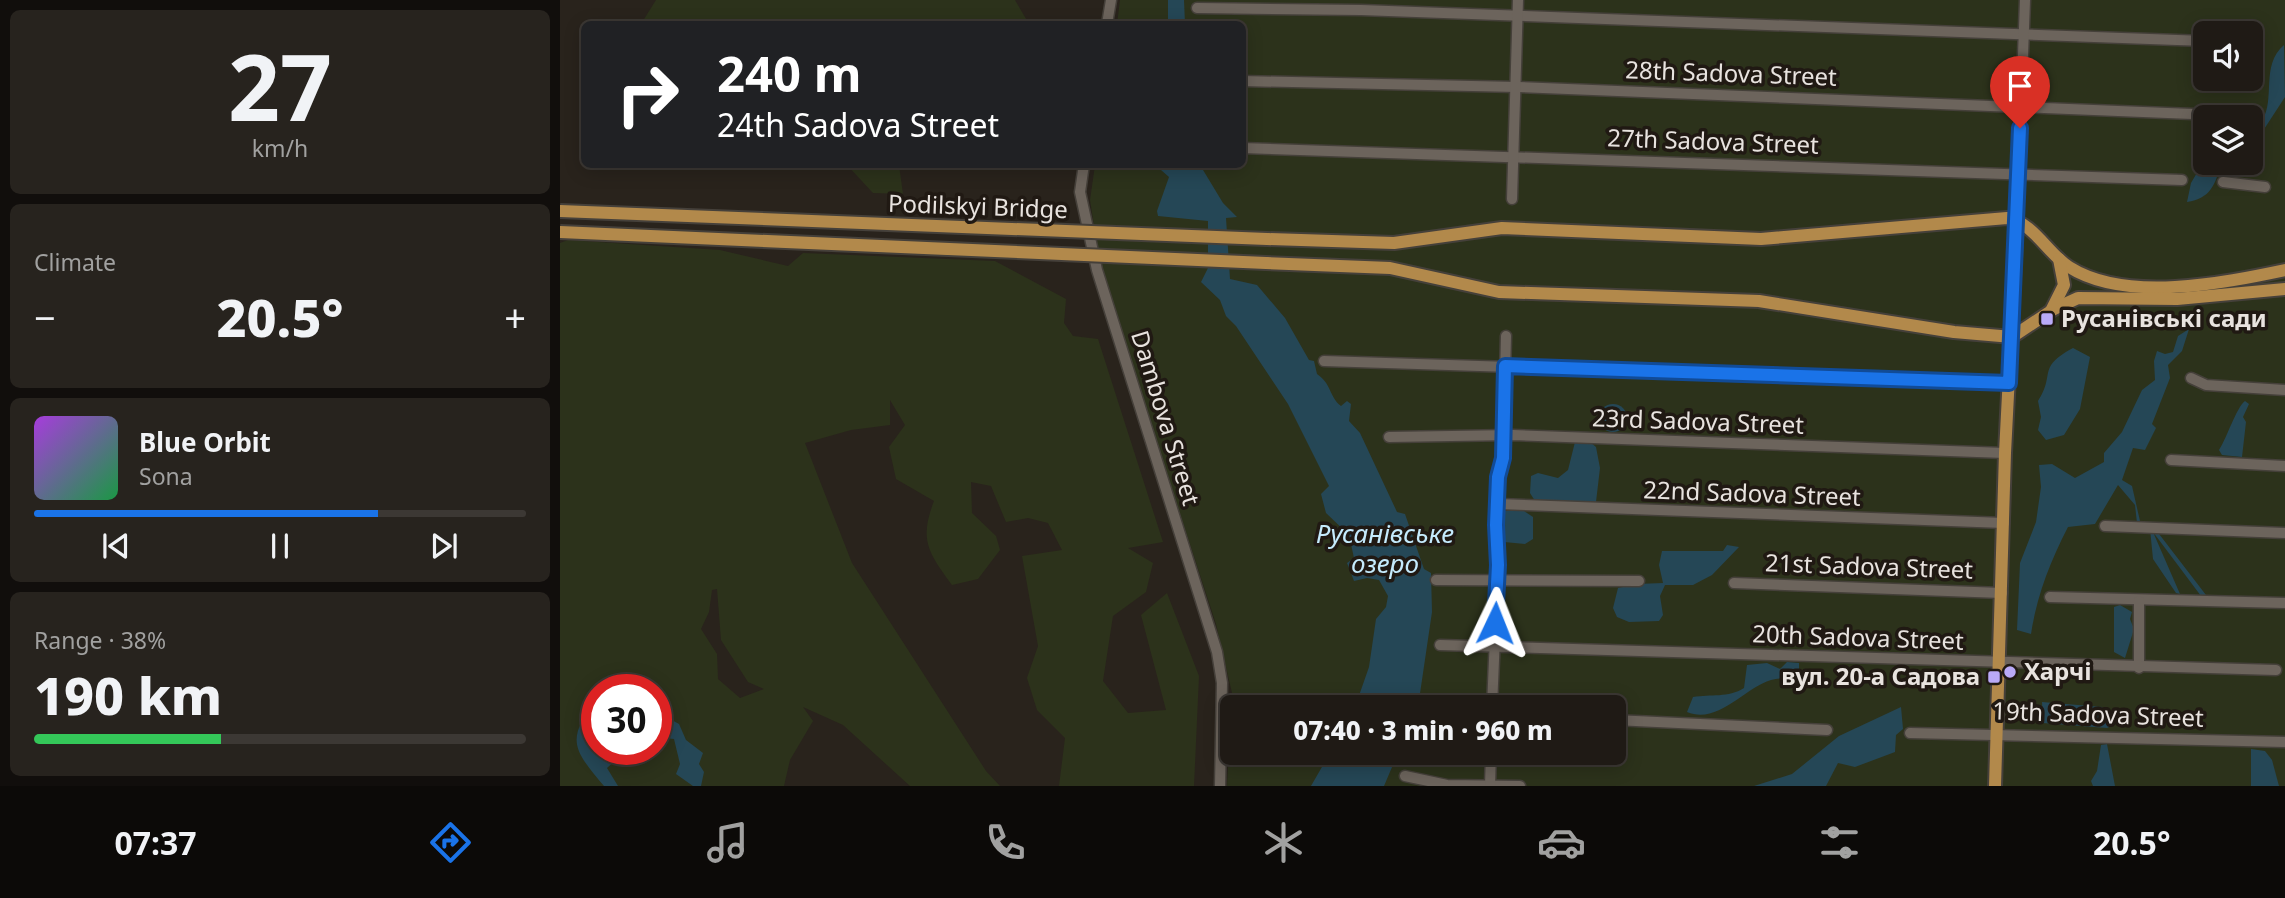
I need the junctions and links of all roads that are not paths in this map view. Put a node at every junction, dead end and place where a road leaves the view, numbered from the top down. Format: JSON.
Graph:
{"nodes":[{"id":1,"x":1111,"y":0,"type":"edge"},
{"id":2,"x":1518,"y":0,"type":"edge"},
{"id":3,"x":2025,"y":0,"type":"edge"},
{"id":4,"x":1197,"y":8,"type":"dead end"},
{"id":5,"x":1517,"y":16,"type":"junction"},
{"id":6,"x":1108,"y":21,"type":"edge"},
{"id":7,"x":2024,"y":36,"type":"junction"},
{"id":8,"x":2193,"y":41,"type":"edge"},
{"id":9,"x":1246,"y":81,"type":"edge"},
{"id":10,"x":1517,"y":87,"type":"junction"},
{"id":11,"x":2021,"y":105,"type":"junction"},
{"id":12,"x":2193,"y":114,"type":"edge"},
{"id":13,"x":1246,"y":148,"type":"edge"},
{"id":14,"x":1514,"y":156,"type":"junction"},
{"id":15,"x":1083,"y":168,"type":"edge"},
{"id":16,"x":2018,"y":174,"type":"junction"},
{"id":17,"x":2182,"y":180,"type":"dead end"},
{"id":18,"x":2223,"y":182,"type":"dead end"},
{"id":19,"x":2264,"y":187,"type":"dead end"},
{"id":20,"x":1512,"y":199,"type":"dead end"},
{"id":21,"x":560,"y":211,"type":"edge"},
{"id":22,"x":2017,"y":220,"type":"junction"},
{"id":23,"x":560,"y":232,"type":"edge"},
{"id":24,"x":2059,"y":259,"type":"junction"},
{"id":25,"x":2285,"y":270,"type":"edge"},
{"id":26,"x":2285,"y":289,"type":"edge"},
{"id":27,"x":2050,"y":312,"type":"junction"},
{"id":28,"x":1506,"y":336,"type":"dead end"},
{"id":29,"x":2012,"y":337,"type":"junction"},
{"id":30,"x":1324,"y":361,"type":"dead end"},
{"id":31,"x":1505,"y":366,"type":"junction"},
{"id":32,"x":2191,"y":378,"type":"dead end"},
{"id":33,"x":2009,"y":383,"type":"junction"},
{"id":34,"x":2285,"y":390,"type":"edge"},
{"id":35,"x":1502,"y":435,"type":"junction"},
{"id":36,"x":1389,"y":437,"type":"dead end"},
{"id":37,"x":2005,"y":453,"type":"junction"},
{"id":38,"x":2171,"y":460,"type":"dead end"},
{"id":39,"x":2285,"y":466,"type":"edge"},
{"id":40,"x":1499,"y":504,"type":"junction"},
{"id":41,"x":2004,"y":523,"type":"junction"},
{"id":42,"x":2105,"y":526,"type":"dead end"},
{"id":43,"x":2285,"y":533,"type":"edge"},
{"id":44,"x":1497,"y":579,"type":"junction"},
{"id":45,"x":1436,"y":580,"type":"dead end"},
{"id":46,"x":1639,"y":581,"type":"dead end"},
{"id":47,"x":1734,"y":583,"type":"dead end"},
{"id":48,"x":2002,"y":593,"type":"junction"},
{"id":49,"x":2050,"y":597,"type":"dead end"},
{"id":50,"x":2139,"y":601,"type":"junction"},
{"id":51,"x":2285,"y":603,"type":"edge"},
{"id":52,"x":1440,"y":645,"type":"dead end"},
{"id":53,"x":1495,"y":645,"type":"junction"},
{"id":54,"x":2000,"y":664,"type":"junction"},
{"id":55,"x":2139,"y":668,"type":"junction"},
{"id":56,"x":2276,"y":670,"type":"dead end"},
{"id":57,"x":1493,"y":695,"type":"edge"},
{"id":58,"x":1626,"y":721,"type":"edge"},
{"id":59,"x":1827,"y":730,"type":"dead end"},
{"id":60,"x":1997,"y":732,"type":"junction"},
{"id":61,"x":1910,"y":733,"type":"dead end"},
{"id":62,"x":2285,"y":742,"type":"edge"},
{"id":63,"x":1491,"y":765,"type":"edge"},
{"id":64,"x":1405,"y":776,"type":"dead end"},
{"id":65,"x":1490,"y":785,"type":"edge"},
{"id":66,"x":1220,"y":786,"type":"edge"},
{"id":67,"x":1520,"y":786,"type":"edge"},
{"id":68,"x":1995,"y":786,"type":"edge"}],
"edges":[{"from":1,"to":6,"type":"street"},
{"from":2,"to":5,"type":"street"},
{"from":3,"to":7,"type":"street"},
{"from":4,"to":5,"type":"street"},
{"from":5,"to":7,"type":"street"},
{"from":5,"to":10,"type":"street"},
{"from":7,"to":8,"type":"street"},
{"from":7,"to":11,"type":"street"},
{"from":9,"to":10,"type":"street","name":"28th Sadova Street"},
{"from":10,"to":11,"type":"street","name":"28th Sadova Street"},
{"from":10,"to":14,"type":"street"},
{"from":11,"to":12,"type":"street","name":"28th Sadova Street"},
{"from":11,"to":16,"type":"street"},
{"from":13,"to":14,"type":"street","name":"27th Sadova Street"},
{"from":14,"to":16,"type":"street","name":"27th Sadova Street"},
{"from":14,"to":20,"type":"street"},
{"from":15,"to":66,"type":"street","name":"Dambova Street"},
{"from":16,"to":17,"type":"street","name":"27th Sadova Street"},
{"from":16,"to":22,"type":"street"},
{"from":18,"to":19,"type":"street"},
{"from":21,"to":22,"type":"main road","name":"Podilskyi Bridge","bridge":true},
{"from":22,"to":24,"type":"main road"},
{"from":22,"to":29,"type":"main road"},
{"from":23,"to":29,"type":"main road","name":"Podilskyi Bridge","bridge":true},
{"from":24,"to":25,"type":"main road"},
{"from":24,"to":27,"type":"main road"},
{"from":26,"to":27,"type":"main road"},
{"from":27,"to":29,"type":"main road"},
{"from":28,"to":31,"type":"street"},
{"from":29,"to":33,"type":"main road"},
{"from":30,"to":31,"type":"street"},
{"from":31,"to":33,"type":"street"},
{"from":31,"to":35,"type":"street"},
{"from":32,"to":34,"type":"street"},
{"from":33,"to":37,"type":"main road"},
{"from":35,"to":36,"type":"street","name":"23rd Sadova Street"},
{"from":35,"to":37,"type":"street","name":"23rd Sadova Street"},
{"from":35,"to":40,"type":"street"},
{"from":37,"to":41,"type":"main road"},
{"from":38,"to":39,"type":"street"},
{"from":40,"to":41,"type":"street","name":"22nd Sadova Street"},
{"from":40,"to":44,"type":"street"},
{"from":41,"to":48,"type":"main road"},
{"from":42,"to":43,"type":"street"},
{"from":44,"to":45,"type":"street"},
{"from":44,"to":46,"type":"street"},
{"from":44,"to":53,"type":"street"},
{"from":47,"to":48,"type":"street","name":"21st Sadova Street"},
{"from":48,"to":54,"type":"main road"},
{"from":49,"to":50,"type":"street"},
{"from":50,"to":51,"type":"street"},
{"from":50,"to":55,"type":"street"},
{"from":52,"to":53,"type":"street","name":"20th Sadova Street"},
{"from":53,"to":54,"type":"street","name":"20th Sadova Street"},
{"from":53,"to":57,"type":"street"},
{"from":54,"to":55,"type":"street","name":"20th Sadova Street"},
{"from":54,"to":60,"type":"main road"},
{"from":55,"to":56,"type":"street","name":"20th Sadova Street"},
{"from":58,"to":59,"type":"street"},
{"from":60,"to":61,"type":"street","name":"19th Sadova Street"},
{"from":60,"to":62,"type":"street","name":"19th Sadova Street"},
{"from":60,"to":68,"type":"main road"},
{"from":63,"to":65,"type":"street"},
{"from":64,"to":65,"type":"street"},
{"from":65,"to":67,"type":"street"}]}
